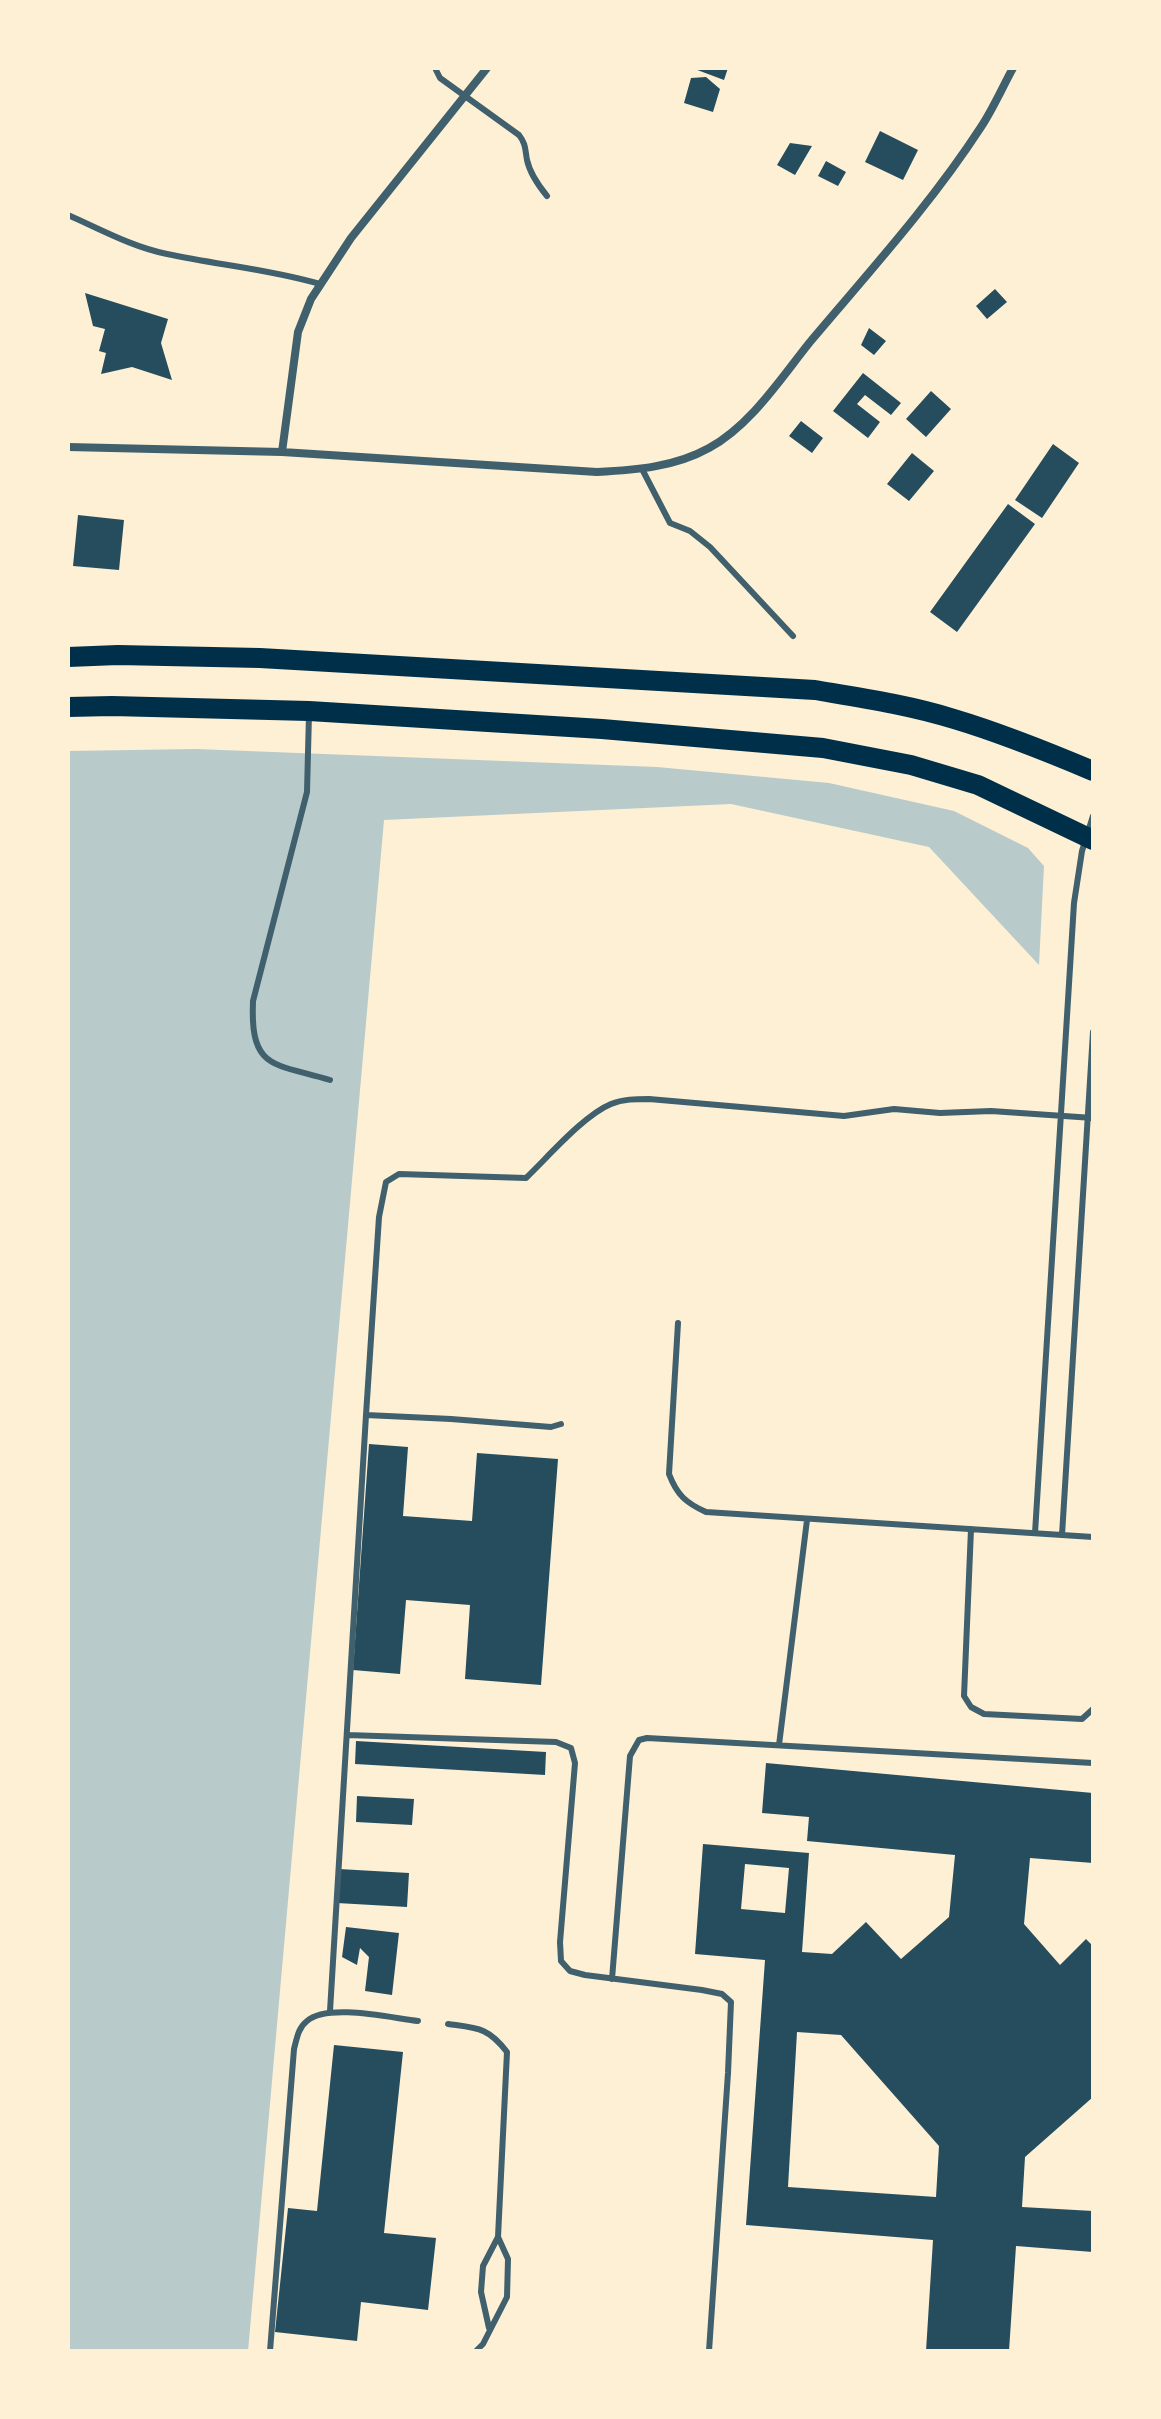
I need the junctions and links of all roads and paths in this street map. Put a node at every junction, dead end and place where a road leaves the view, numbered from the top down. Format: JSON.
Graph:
{"nodes":[{"id":1,"x":435,"y":68,"type":"edge"},
{"id":2,"x":487,"y":68,"type":"edge"},
{"id":3,"x":1013,"y":68,"type":"edge"},
{"id":4,"x":466,"y":95,"type":"junction"},
{"id":5,"x":547,"y":196,"type":"dead end"},
{"id":6,"x":68,"y":215,"type":"edge"},
{"id":7,"x":320,"y":284,"type":"junction"},
{"id":8,"x":68,"y":447,"type":"edge"},
{"id":9,"x":282,"y":452,"type":"junction"},
{"id":10,"x":642,"y":469,"type":"junction"},
{"id":11,"x":793,"y":636,"type":"dead end"},
{"id":12,"x":68,"y":657,"type":"edge"},
{"id":13,"x":68,"y":707,"type":"edge"},
{"id":14,"x":309,"y":711,"type":"junction"},
{"id":15,"x":1093,"y":771,"type":"edge"},
{"id":16,"x":1091,"y":830,"type":"edge"},
{"id":17,"x":1093,"y":1032,"type":"edge"},
{"id":18,"x":330,"y":1080,"type":"dead end"},
{"id":19,"x":1060,"y":1117,"type":"junction"},
{"id":20,"x":1090,"y":1118,"type":"edge"},
{"id":21,"x":678,"y":1323,"type":"dead end"},
{"id":22,"x":366,"y":1415,"type":"junction"},
{"id":23,"x":561,"y":1424,"type":"dead end"},
{"id":24,"x":807,"y":1520,"type":"junction"},
{"id":25,"x":971,"y":1529,"type":"junction"},
{"id":26,"x":1035,"y":1533,"type":"junction"},
{"id":27,"x":1062,"y":1535,"type":"junction"},
{"id":28,"x":1093,"y":1537,"type":"edge"},
{"id":29,"x":1093,"y":1709,"type":"edge"},
{"id":30,"x":347,"y":1735,"type":"junction"},
{"id":31,"x":779,"y":1745,"type":"junction"},
{"id":32,"x":1093,"y":1763,"type":"edge"},
{"id":33,"x":612,"y":1979,"type":"junction"},
{"id":34,"x":330,"y":2011,"type":"junction"},
{"id":35,"x":418,"y":2021,"type":"dead end"},
{"id":36,"x":448,"y":2024,"type":"dead end"},
{"id":37,"x":498,"y":2237,"type":"junction"},
{"id":38,"x":489,"y":2328,"type":"junction"},
{"id":39,"x":270,"y":2351,"type":"edge"},
{"id":40,"x":476,"y":2351,"type":"edge"},
{"id":41,"x":709,"y":2351,"type":"edge"}],
"edges":[{"from":1,"to":4,"type":"lane"},
{"from":2,"to":4,"type":"street"},
{"from":3,"to":10,"type":"street"},
{"from":4,"to":5,"type":"lane"},
{"from":4,"to":7,"type":"street"},
{"from":6,"to":7,"type":"lane"},
{"from":7,"to":9,"type":"street"},
{"from":8,"to":9,"type":"street"},
{"from":9,"to":10,"type":"street"},
{"from":10,"to":11,"type":"lane"},
{"from":12,"to":15,"type":"main road"},
{"from":13,"to":14,"type":"main road"},
{"from":14,"to":16,"type":"main road"},
{"from":14,"to":18,"type":"lane"},
{"from":16,"to":19,"type":"lane"},
{"from":17,"to":20,"type":"lane"},
{"from":19,"to":20,"type":"lane"},
{"from":19,"to":22,"type":"lane"},
{"from":19,"to":26,"type":"lane"},
{"from":20,"to":27,"type":"lane"},
{"from":21,"to":24,"type":"lane"},
{"from":22,"to":23,"type":"lane"},
{"from":22,"to":30,"type":"lane"},
{"from":24,"to":25,"type":"lane"},
{"from":24,"to":31,"type":"lane"},
{"from":25,"to":26,"type":"lane"},
{"from":25,"to":29,"type":"lane"},
{"from":26,"to":27,"type":"lane"},
{"from":27,"to":28,"type":"lane"},
{"from":30,"to":33,"type":"lane"},
{"from":30,"to":34,"type":"lane"},
{"from":31,"to":32,"type":"lane"},
{"from":31,"to":33,"type":"lane"},
{"from":33,"to":41,"type":"lane"},
{"from":34,"to":35,"type":"lane"},
{"from":34,"to":39,"type":"lane"},
{"from":36,"to":37,"type":"lane"},
{"from":37,"to":38,"type":"lane"},
{"from":37,"to":38,"type":"lane"},
{"from":38,"to":40,"type":"lane"}]}
